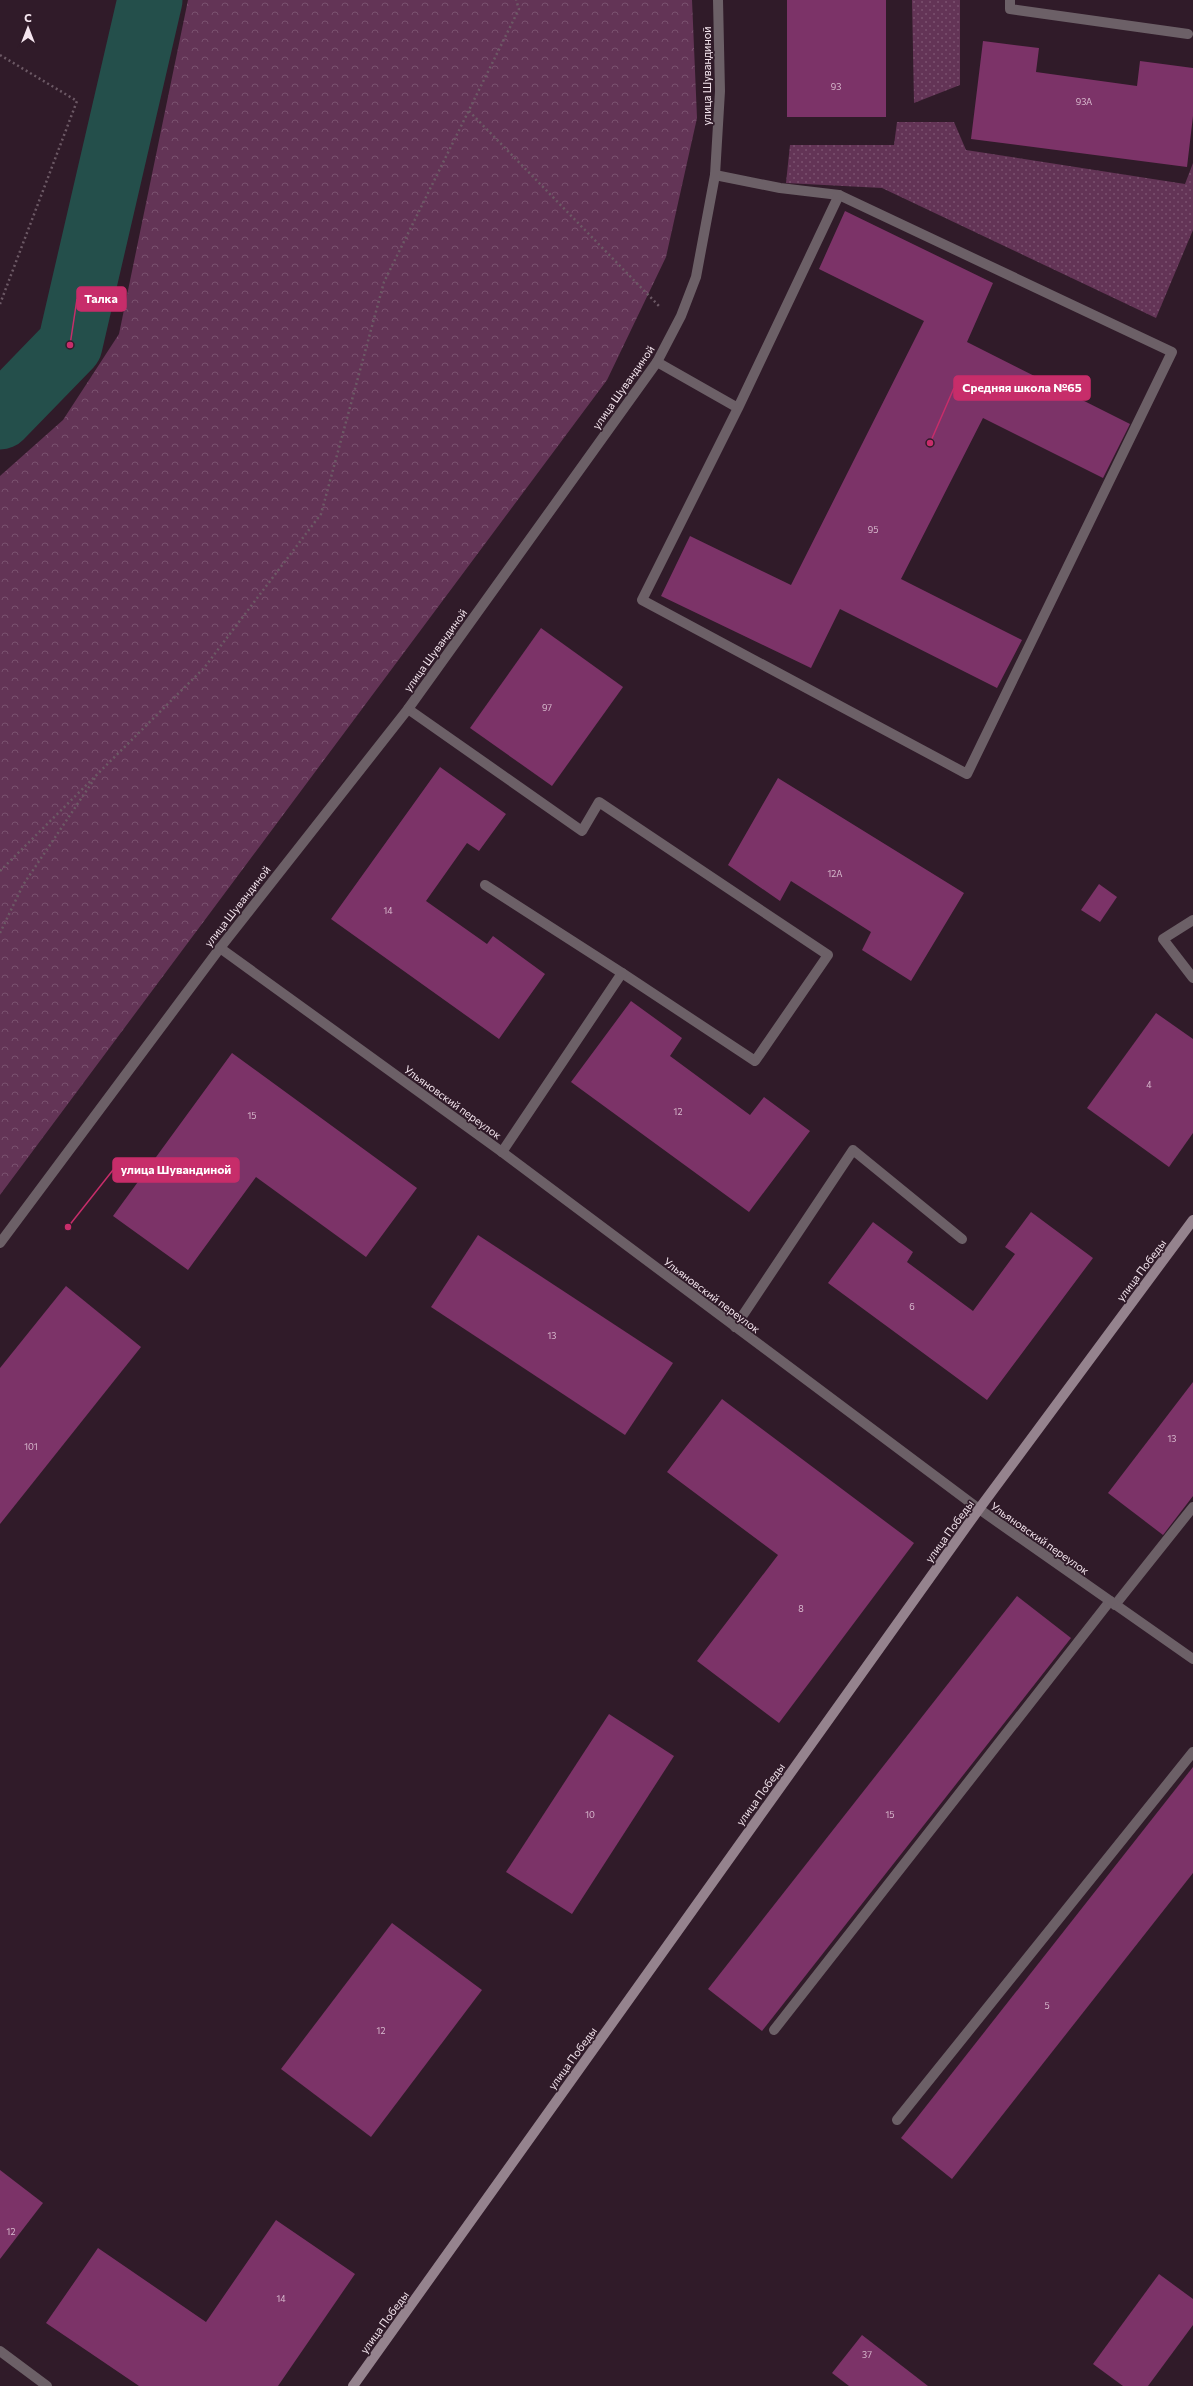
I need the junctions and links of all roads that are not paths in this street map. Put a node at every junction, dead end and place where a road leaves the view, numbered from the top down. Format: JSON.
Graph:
{"nodes":[{"id":1,"x":718,"y":0,"type":"edge"},
{"id":2,"x":1010,"y":0,"type":"edge"},
{"id":3,"x":1188,"y":34,"type":"dead end"},
{"id":4,"x":715,"y":176,"type":"junction"},
{"id":5,"x":839,"y":196,"type":"junction"},
{"id":6,"x":657,"y":362,"type":"junction"},
{"id":7,"x":738,"y":408,"type":"junction"},
{"id":8,"x":408,"y":709,"type":"junction"},
{"id":9,"x":485,"y":885,"type":"dead end"},
{"id":10,"x":1193,"y":920,"type":"edge"},
{"id":11,"x":220,"y":948,"type":"junction"},
{"id":12,"x":622,"y":973,"type":"junction"},
{"id":13,"x":1193,"y":978,"type":"edge"},
{"id":14,"x":502,"y":1152,"type":"junction"},
{"id":15,"x":1193,"y":1220,"type":"edge"},
{"id":16,"x":962,"y":1239,"type":"dead end"},
{"id":17,"x":0,"y":1243,"type":"edge"},
{"id":18,"x":735,"y":1327,"type":"junction"},
{"id":19,"x":1193,"y":1507,"type":"edge"},
{"id":20,"x":979,"y":1509,"type":"junction"},
{"id":21,"x":1113,"y":1603,"type":"junction"},
{"id":22,"x":1193,"y":1659,"type":"edge"},
{"id":23,"x":1193,"y":1752,"type":"edge"},
{"id":24,"x":774,"y":2030,"type":"dead end"},
{"id":25,"x":897,"y":2120,"type":"dead end"},
{"id":26,"x":0,"y":2351,"type":"edge"},
{"id":27,"x":47,"y":2386,"type":"edge"},
{"id":28,"x":353,"y":2386,"type":"edge"}],
"edges":[{"from":1,"to":4,"type":"street","name":"улица Шувандиной"},
{"from":2,"to":3,"type":"street"},
{"from":4,"to":5,"type":"street"},
{"from":4,"to":6,"type":"street","name":"улица Шувандиной"},
{"from":5,"to":7,"type":"street"},
{"from":5,"to":7,"type":"street"},
{"from":6,"to":7,"type":"street"},
{"from":6,"to":8,"type":"street","name":"улица Шувандиной"},
{"from":8,"to":11,"type":"street","name":"улица Шувандиной"},
{"from":8,"to":12,"type":"street"},
{"from":9,"to":12,"type":"street"},
{"from":10,"to":13,"type":"street"},
{"from":11,"to":14,"type":"street","name":"Ульяновский переулок"},
{"from":11,"to":17,"type":"street","name":"улица Шувандиной"},
{"from":12,"to":14,"type":"street"},
{"from":14,"to":18,"type":"street","name":"Ульяновский переулок"},
{"from":15,"to":20,"type":"street","name":"улица Победы"},
{"from":16,"to":18,"type":"street"},
{"from":18,"to":20,"type":"street","name":"Ульяновский переулок"},
{"from":19,"to":21,"type":"street"},
{"from":20,"to":21,"type":"street","name":"Ульяновский переулок"},
{"from":20,"to":28,"type":"street","name":"улица Победы"},
{"from":21,"to":22,"type":"street","name":"Ульяновский переулок"},
{"from":21,"to":24,"type":"street"},
{"from":23,"to":25,"type":"street"},
{"from":26,"to":27,"type":"street"}]}
